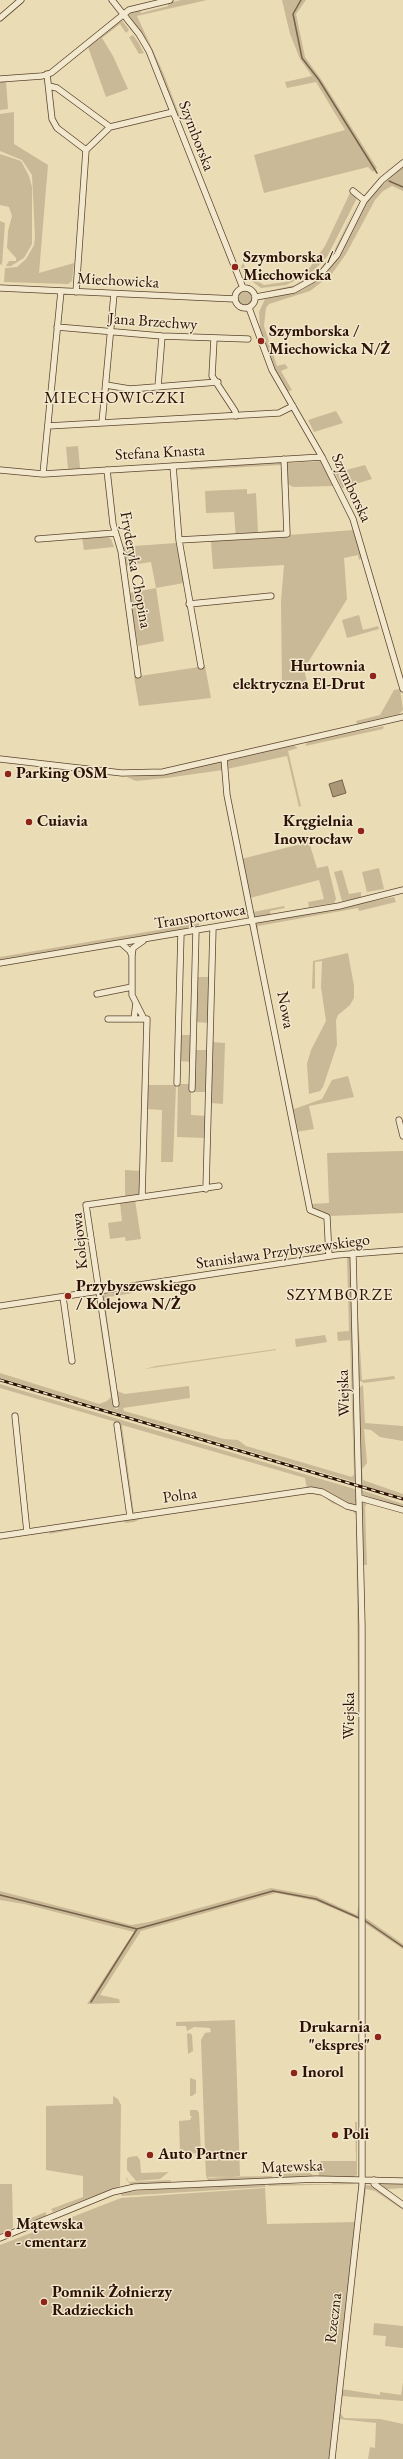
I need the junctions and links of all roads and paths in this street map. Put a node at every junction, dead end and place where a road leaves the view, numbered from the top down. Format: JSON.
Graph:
{"nodes":[{"id":1,"x":21,"y":0,"type":"edge"},
{"id":2,"x":112,"y":0,"type":"edge"},
{"id":3,"x":170,"y":0,"type":"edge"},
{"id":4,"x":123,"y":14,"type":"junction"},
{"id":5,"x":0,"y":18,"type":"edge"},
{"id":6,"x":47,"y":74,"type":"junction"},
{"id":7,"x":0,"y":79,"type":"edge"},
{"id":8,"x":49,"y":86,"type":"junction"},
{"id":9,"x":173,"y":112,"type":"junction"},
{"id":10,"x":110,"y":127,"type":"junction"},
{"id":11,"x":86,"y":150,"type":"junction"},
{"id":12,"x":403,"y":164,"type":"edge"},
{"id":13,"x":353,"y":191,"type":"dead end"},
{"id":14,"x":364,"y":200,"type":"junction"},
{"id":15,"x":0,"y":288,"type":"edge"},
{"id":16,"x":242,"y":288,"type":"junction"},
{"id":17,"x":61,"y":291,"type":"junction"},
{"id":18,"x":76,"y":292,"type":"junction"},
{"id":19,"x":114,"y":294,"type":"junction"},
{"id":20,"x":256,"y":297,"type":"junction"},
{"id":21,"x":235,"y":299,"type":"junction"},
{"id":22,"x":249,"y":308,"type":"junction"},
{"id":23,"x":57,"y":327,"type":"junction"},
{"id":24,"x":111,"y":332,"type":"junction"},
{"id":25,"x":162,"y":336,"type":"junction"},
{"id":26,"x":214,"y":339,"type":"junction"},
{"id":27,"x":248,"y":339,"type":"dead end"},
{"id":28,"x":218,"y":382,"type":"junction"},
{"id":29,"x":106,"y":385,"type":"junction"},
{"id":30,"x":158,"y":387,"type":"junction"},
{"id":31,"x":293,"y":406,"type":"junction"},
{"id":32,"x":236,"y":416,"type":"junction"},
{"id":33,"x":102,"y":423,"type":"junction"},
{"id":34,"x":48,"y":426,"type":"junction"},
{"id":35,"x":322,"y":457,"type":"junction"},
{"id":36,"x":284,"y":459,"type":"junction"},
{"id":37,"x":173,"y":466,"type":"junction"},
{"id":38,"x":0,"y":470,"type":"edge"},
{"id":39,"x":107,"y":470,"type":"junction"},
{"id":40,"x":43,"y":474,"type":"junction"},
{"id":41,"x":115,"y":533,"type":"junction"},
{"id":42,"x":38,"y":539,"type":"dead end"},
{"id":43,"x":179,"y":540,"type":"junction"},
{"id":44,"x":271,"y":596,"type":"dead end"},
{"id":45,"x":189,"y":604,"type":"junction"},
{"id":46,"x":201,"y":666,"type":"dead end"},
{"id":47,"x":138,"y":675,"type":"dead end"},
{"id":48,"x":403,"y":689,"type":"edge"},
{"id":49,"x":403,"y":717,"type":"edge"},
{"id":50,"x":224,"y":758,"type":"junction"},
{"id":51,"x":0,"y":759,"type":"edge"},
{"id":52,"x":403,"y":890,"type":"edge"},
{"id":53,"x":253,"y":921,"type":"junction"},
{"id":54,"x":213,"y":928,"type":"junction"},
{"id":55,"x":196,"y":930,"type":"junction"},
{"id":56,"x":181,"y":933,"type":"junction"},
{"id":57,"x":150,"y":938,"type":"junction"},
{"id":58,"x":121,"y":943,"type":"junction"},
{"id":59,"x":132,"y":956,"type":"junction"},
{"id":60,"x":0,"y":963,"type":"edge"},
{"id":61,"x":132,"y":988,"type":"junction"},
{"id":62,"x":97,"y":994,"type":"dead end"},
{"id":63,"x":136,"y":1004,"type":"junction"},
{"id":64,"x":108,"y":1019,"type":"dead end"},
{"id":65,"x":134,"y":1019,"type":"junction"},
{"id":66,"x":144,"y":1019,"type":"junction"},
{"id":67,"x":177,"y":1083,"type":"dead end"},
{"id":68,"x":192,"y":1089,"type":"dead end"},
{"id":69,"x":399,"y":1120,"type":"dead end"},
{"id":70,"x":403,"y":1136,"type":"edge"},
{"id":71,"x":219,"y":1186,"type":"dead end"},
{"id":72,"x":206,"y":1189,"type":"junction"},
{"id":73,"x":142,"y":1198,"type":"junction"},
{"id":74,"x":403,"y":1250,"type":"edge"},
{"id":75,"x":353,"y":1253,"type":"junction"},
{"id":76,"x":329,"y":1256,"type":"junction"},
{"id":77,"x":99,"y":1292,"type":"junction"},
{"id":78,"x":63,"y":1297,"type":"junction"},
{"id":79,"x":0,"y":1306,"type":"edge"},
{"id":80,"x":72,"y":1361,"type":"dead end"},
{"id":81,"x":116,"y":1404,"type":"dead end"},
{"id":82,"x":15,"y":1416,"type":"dead end"},
{"id":83,"x":117,"y":1425,"type":"dead end"},
{"id":84,"x":360,"y":1498,"type":"junction"},
{"id":85,"x":359,"y":1509,"type":"junction"},
{"id":86,"x":403,"y":1510,"type":"edge"},
{"id":87,"x":130,"y":1516,"type":"junction"},
{"id":88,"x":26,"y":1532,"type":"junction"},
{"id":89,"x":0,"y":1536,"type":"edge"},
{"id":90,"x":361,"y":2180,"type":"junction"},
{"id":91,"x":374,"y":2180,"type":"junction"},
{"id":92,"x":403,"y":2181,"type":"edge"},
{"id":93,"x":403,"y":2205,"type":"edge"},
{"id":94,"x":0,"y":2238,"type":"edge"},
{"id":95,"x":332,"y":2459,"type":"edge"}],
"edges":[{"from":1,"to":5,"type":"street"},
{"from":2,"to":4,"type":"street","name":"Szymborska"},
{"from":3,"to":4,"type":"street"},
{"from":4,"to":6,"type":"street"},
{"from":4,"to":9,"type":"street","name":"Szymborska"},
{"from":6,"to":7,"type":"street"},
{"from":6,"to":8,"type":"street"},
{"from":8,"to":10,"type":"street"},
{"from":8,"to":11,"type":"street"},
{"from":9,"to":10,"type":"street"},
{"from":9,"to":16,"type":"street","name":"Szymborska"},
{"from":10,"to":11,"type":"street"},
{"from":11,"to":18,"type":"street"},
{"from":12,"to":14,"type":"street"},
{"from":13,"to":14,"type":"street"},
{"from":14,"to":20,"type":"street"},
{"from":15,"to":17,"type":"street","name":"Miechowicka"},
{"from":16,"to":20,"type":"street"},
{"from":16,"to":21,"type":"street"},
{"from":17,"to":18,"type":"street","name":"Miechowicka"},
{"from":17,"to":23,"type":"street"},
{"from":18,"to":19,"type":"street","name":"Miechowicka"},
{"from":19,"to":21,"type":"street","name":"Miechowicka"},
{"from":19,"to":24,"type":"street"},
{"from":20,"to":22,"type":"street"},
{"from":21,"to":22,"type":"street"},
{"from":22,"to":31,"type":"street","name":"Szymborska"},
{"from":23,"to":24,"type":"street","name":"Jana Brzechwy"},
{"from":23,"to":34,"type":"street"},
{"from":24,"to":25,"type":"street","name":"Jana Brzechwy"},
{"from":24,"to":29,"type":"street"},
{"from":25,"to":26,"type":"street","name":"Jana Brzechwy"},
{"from":25,"to":30,"type":"street"},
{"from":26,"to":27,"type":"street","name":"Jana Brzechwy"},
{"from":26,"to":28,"type":"street"},
{"from":28,"to":30,"type":"street"},
{"from":28,"to":32,"type":"street"},
{"from":29,"to":30,"type":"street"},
{"from":29,"to":33,"type":"street"},
{"from":31,"to":32,"type":"street"},
{"from":31,"to":35,"type":"street","name":"Szymborska"},
{"from":32,"to":33,"type":"street"},
{"from":33,"to":34,"type":"street"},
{"from":34,"to":40,"type":"street"},
{"from":35,"to":36,"type":"street","name":"Stefana Knasta"},
{"from":35,"to":48,"type":"street","name":"Szymborska"},
{"from":36,"to":37,"type":"street","name":"Stefana Knasta"},
{"from":36,"to":43,"type":"street"},
{"from":37,"to":39,"type":"street","name":"Stefana Knasta"},
{"from":37,"to":43,"type":"street"},
{"from":38,"to":40,"type":"street","name":"Stefana Knasta"},
{"from":39,"to":40,"type":"street","name":"Stefana Knasta"},
{"from":39,"to":41,"type":"street","name":"Fryderyka Chopina"},
{"from":41,"to":42,"type":"street"},
{"from":41,"to":47,"type":"street","name":"Fryderyka Chopina"},
{"from":43,"to":45,"type":"street"},
{"from":44,"to":45,"type":"street"},
{"from":45,"to":46,"type":"street"},
{"from":49,"to":50,"type":"street"},
{"from":50,"to":51,"type":"street"},
{"from":50,"to":53,"type":"street","name":"Nowa"},
{"from":52,"to":53,"type":"street","name":"Transportowca"},
{"from":53,"to":54,"type":"street","name":"Transportowca"},
{"from":53,"to":76,"type":"street","name":"Nowa"},
{"from":54,"to":55,"type":"street","name":"Transportowca"},
{"from":54,"to":72,"type":"street"},
{"from":55,"to":56,"type":"street","name":"Transportowca"},
{"from":55,"to":68,"type":"street"},
{"from":56,"to":57,"type":"street","name":"Transportowca"},
{"from":56,"to":67,"type":"street"},
{"from":57,"to":58,"type":"street","name":"Transportowca"},
{"from":57,"to":59,"type":"street"},
{"from":58,"to":59,"type":"street"},
{"from":58,"to":60,"type":"street","name":"Transportowca"},
{"from":59,"to":61,"type":"street"},
{"from":61,"to":62,"type":"street"},
{"from":61,"to":63,"type":"street"},
{"from":63,"to":65,"type":"street"},
{"from":63,"to":66,"type":"street"},
{"from":64,"to":65,"type":"street"},
{"from":65,"to":66,"type":"street"},
{"from":66,"to":73,"type":"street"},
{"from":69,"to":70,"type":"street"},
{"from":71,"to":72,"type":"street","name":"Kolejowa"},
{"from":72,"to":73,"type":"street","name":"Kolejowa"},
{"from":73,"to":77,"type":"street","name":"Kolejowa"},
{"from":74,"to":75,"type":"street","name":"Stanisława Przybyszewskiego"},
{"from":75,"to":76,"type":"street","name":"Stanisława Przybyszewskiego"},
{"from":75,"to":84,"type":"street","name":"Wiejska"},
{"from":76,"to":77,"type":"street","name":"Stanisława Przybyszewskiego"},
{"from":77,"to":78,"type":"street","name":"Stanisława Przybyszewskiego"},
{"from":77,"to":81,"type":"street","name":"Kolejowa"},
{"from":78,"to":79,"type":"street","name":"Stanisława Przybyszewskiego"},
{"from":78,"to":80,"type":"street"},
{"from":82,"to":88,"type":"street"},
{"from":83,"to":87,"type":"street"},
{"from":84,"to":85,"type":"street","name":"Wiejska"},
{"from":84,"to":86,"type":"street"},
{"from":85,"to":87,"type":"street","name":"Polna"},
{"from":85,"to":90,"type":"street","name":"Wiejska"},
{"from":87,"to":88,"type":"street","name":"Polna"},
{"from":88,"to":89,"type":"street","name":"Polna"},
{"from":90,"to":91,"type":"street","name":"Mątewska"},
{"from":90,"to":94,"type":"street","name":"Mątewska"},
{"from":90,"to":95,"type":"street","name":"Rzeczna"},
{"from":91,"to":92,"type":"street","name":"Mątewska"},
{"from":91,"to":93,"type":"street"}]}
